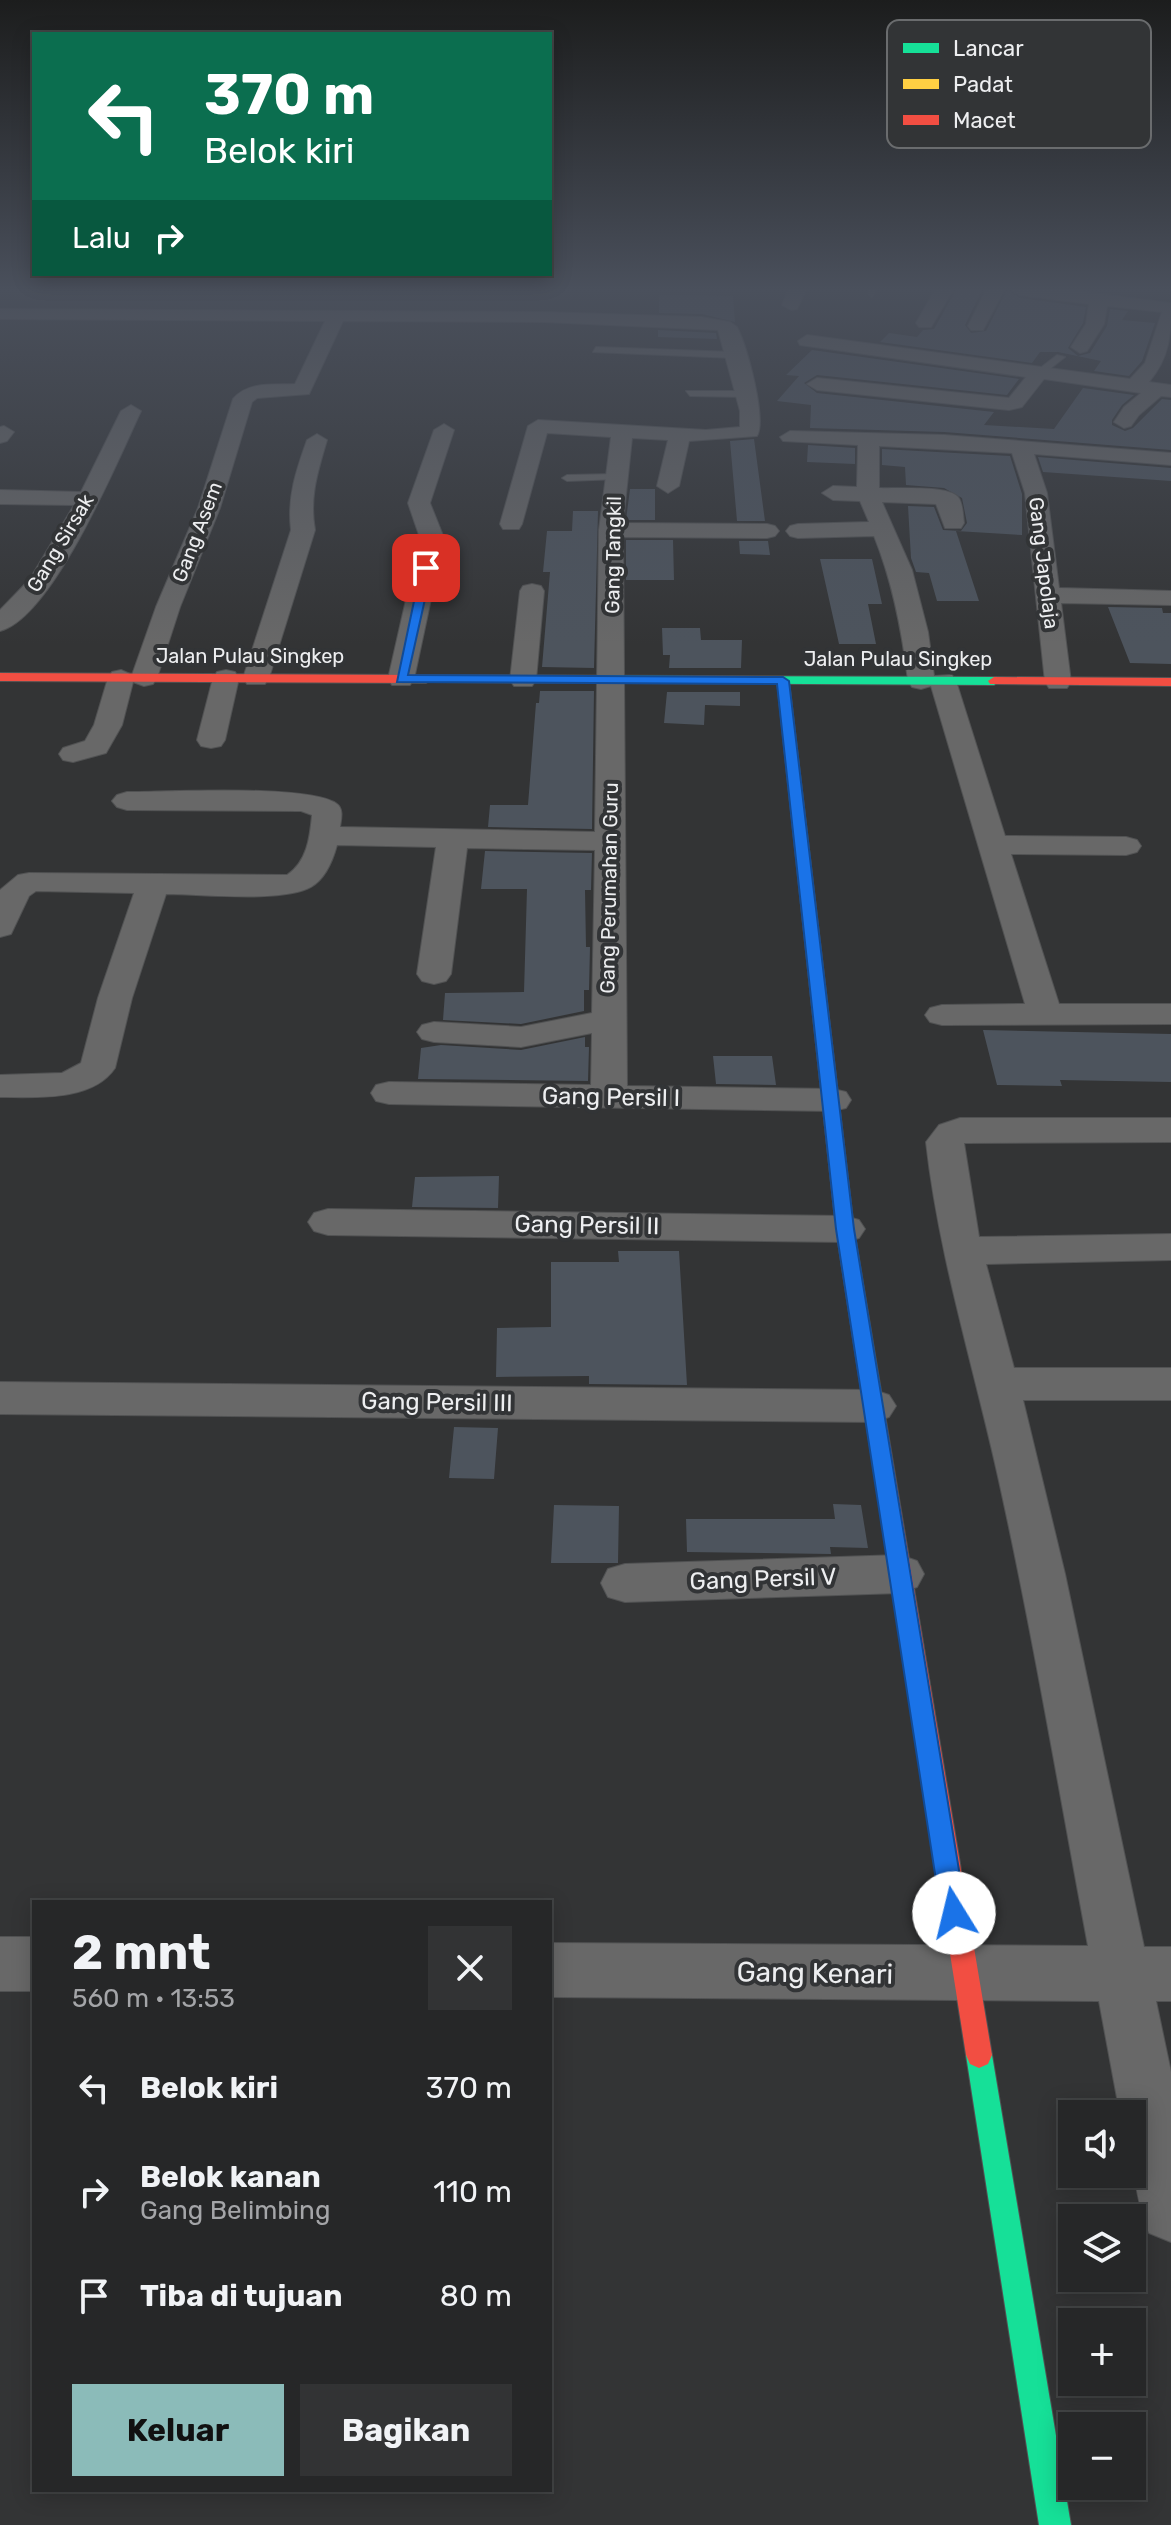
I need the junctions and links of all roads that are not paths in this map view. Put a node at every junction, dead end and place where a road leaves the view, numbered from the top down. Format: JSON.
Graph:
{"nodes":[{"id":1,"x":240,"y":408,"type":"edge"},
{"id":2,"x":747,"y":408,"type":"edge"},
{"id":3,"x":1136,"y":408,"type":"edge"},
{"id":4,"x":131,"y":411,"type":"dead end"},
{"id":5,"x":1124,"y":422,"type":"dead end"},
{"id":6,"x":444,"y":430,"type":"dead end"},
{"id":7,"x":622,"y":431,"type":"junction"},
{"id":8,"x":680,"y":434,"type":"junction"},
{"id":9,"x":790,"y":437,"type":"dead end"},
{"id":10,"x":869,"y":439,"type":"junction"},
{"id":11,"x":317,"y":440,"type":"dead end"},
{"id":12,"x":1020,"y":446,"type":"junction"},
{"id":13,"x":1171,"y":459,"type":"edge"},
{"id":14,"x":615,"y":477,"type":"junction"},
{"id":15,"x":567,"y":478,"type":"dead end"},
{"id":16,"x":668,"y":486,"type":"dead end"},
{"id":17,"x":833,"y":493,"type":"dead end"},
{"id":18,"x":868,"y":494,"type":"junction"},
{"id":19,"x":0,"y":497,"type":"edge"},
{"id":20,"x":88,"y":499,"type":"junction"},
{"id":21,"x":953,"y":523,"type":"dead end"},
{"id":22,"x":511,"y":524,"type":"dead end"},
{"id":23,"x":884,"y":529,"type":"junction"},
{"id":24,"x":611,"y":530,"type":"junction"},
{"id":25,"x":767,"y":531,"type":"dead end"},
{"id":26,"x":798,"y":531,"type":"dead end"},
{"id":27,"x":532,"y":591,"type":"dead end"},
{"id":28,"x":1048,"y":595,"type":"junction"},
{"id":29,"x":1171,"y":598,"type":"edge"},
{"id":30,"x":0,"y":623,"type":"edge"},
{"id":31,"x":0,"y":677,"type":"edge"},
{"id":32,"x":133,"y":678,"type":"junction"},
{"id":33,"x":226,"y":678,"type":"junction"},
{"id":34,"x":256,"y":678,"type":"junction"},
{"id":35,"x":401,"y":679,"type":"junction"},
{"id":36,"x":523,"y":680,"type":"junction"},
{"id":37,"x":612,"y":680,"type":"junction"},
{"id":38,"x":788,"y":681,"type":"junction"},
{"id":39,"x":932,"y":681,"type":"junction"},
{"id":40,"x":1058,"y":682,"type":"junction"},
{"id":41,"x":1171,"y":682,"type":"edge"},
{"id":42,"x":211,"y":740,"type":"dead end"},
{"id":43,"x":73,"y":754,"type":"dead end"},
{"id":44,"x":127,"y":801,"type":"dead end"},
{"id":45,"x":326,"y":836,"type":"junction"},
{"id":46,"x":453,"y":836,"type":"junction"},
{"id":47,"x":610,"y":841,"type":"junction"},
{"id":48,"x":993,"y":845,"type":"junction"},
{"id":49,"x":1126,"y":846,"type":"dead end"},
{"id":50,"x":153,"y":884,"type":"junction"},
{"id":51,"x":0,"y":927,"type":"edge"},
{"id":52,"x":434,"y":974,"type":"dead end"},
{"id":53,"x":1171,"y":1014,"type":"edge"},
{"id":54,"x":942,"y":1015,"type":"dead end"},
{"id":55,"x":1045,"y":1015,"type":"junction"},
{"id":56,"x":607,"y":1020,"type":"junction"},
{"id":57,"x":434,"y":1032,"type":"dead end"},
{"id":58,"x":0,"y":1086,"type":"edge"},
{"id":59,"x":389,"y":1093,"type":"dead end"},
{"id":60,"x":609,"y":1097,"type":"junction"},
{"id":61,"x":833,"y":1100,"type":"junction"},
{"id":62,"x":1171,"y":1130,"type":"edge"},
{"id":63,"x":328,"y":1222,"type":"dead end"},
{"id":64,"x":845,"y":1229,"type":"junction"},
{"id":65,"x":1171,"y":1247,"type":"edge"},
{"id":66,"x":963,"y":1251,"type":"junction"},
{"id":67,"x":1000,"y":1384,"type":"junction"},
{"id":68,"x":1171,"y":1384,"type":"edge"},
{"id":69,"x":0,"y":1398,"type":"edge"},
{"id":70,"x":874,"y":1406,"type":"junction"},
{"id":71,"x":900,"y":1574,"type":"junction"},
{"id":72,"x":625,"y":1583,"type":"dead end"},
{"id":73,"x":0,"y":1964,"type":"edge"},
{"id":74,"x":32,"y":1964,"type":"edge"},
{"id":75,"x":552,"y":1970,"type":"edge"},
{"id":76,"x":986,"y":1974,"type":"junction"},
{"id":77,"x":1123,"y":1974,"type":"edge"},
{"id":78,"x":1171,"y":2211,"type":"edge"},
{"id":79,"x":1055,"y":2525,"type":"edge"}],
"edges":[{"from":1,"to":32,"type":"street","name":"Gang Asem"},
{"from":2,"to":8,"type":"street"},
{"from":3,"to":5,"type":"street"},
{"from":4,"to":20,"type":"street","name":"Gang Sirsak"},
{"from":6,"to":35,"type":"street"},
{"from":7,"to":8,"type":"street"},
{"from":7,"to":14,"type":"street","name":"Gang Tangkil"},
{"from":7,"to":22,"type":"street"},
{"from":8,"to":16,"type":"street"},
{"from":9,"to":10,"type":"street"},
{"from":10,"to":12,"type":"street"},
{"from":10,"to":18,"type":"street"},
{"from":11,"to":34,"type":"street"},
{"from":12,"to":13,"type":"street"},
{"from":12,"to":28,"type":"street","name":"Gang Japolaja"},
{"from":14,"to":15,"type":"lane"},
{"from":14,"to":24,"type":"street","name":"Gang Tangkil"},
{"from":17,"to":18,"type":"street"},
{"from":18,"to":21,"type":"street"},
{"from":18,"to":23,"type":"street"},
{"from":19,"to":20,"type":"street"},
{"from":20,"to":30,"type":"street","name":"Gang Sirsak"},
{"from":23,"to":26,"type":"street"},
{"from":23,"to":39,"type":"street"},
{"from":24,"to":25,"type":"street"},
{"from":24,"to":37,"type":"street","name":"Gang Tangkil"},
{"from":27,"to":36,"type":"street"},
{"from":28,"to":29,"type":"street"},
{"from":28,"to":40,"type":"street","name":"Gang Japolaja"},
{"from":31,"to":32,"type":"street","name":"Jalan Pulau Singkep"},
{"from":32,"to":33,"type":"street","name":"Jalan Pulau Singkep"},
{"from":32,"to":43,"type":"street"},
{"from":33,"to":34,"type":"street","name":"Jalan Pulau Singkep"},
{"from":33,"to":42,"type":"street"},
{"from":34,"to":35,"type":"street","name":"Jalan Pulau Singkep"},
{"from":35,"to":36,"type":"street","name":"Jalan Pulau Singkep"},
{"from":36,"to":37,"type":"street","name":"Jalan Pulau Singkep"},
{"from":37,"to":38,"type":"street","name":"Jalan Pulau Singkep"},
{"from":37,"to":47,"type":"street","name":"Gang Perumahan Guru"},
{"from":38,"to":39,"type":"street","name":"Jalan Pulau Singkep"},
{"from":38,"to":61,"type":"street"},
{"from":39,"to":40,"type":"street","name":"Jalan Pulau Singkep"},
{"from":39,"to":48,"type":"street"},
{"from":40,"to":41,"type":"street","name":"Jalan Pulau Singkep"},
{"from":44,"to":45,"type":"street"},
{"from":45,"to":46,"type":"street"},
{"from":45,"to":50,"type":"street"},
{"from":46,"to":47,"type":"street"},
{"from":46,"to":52,"type":"street"},
{"from":47,"to":56,"type":"street","name":"Gang Perumahan Guru"},
{"from":48,"to":49,"type":"street"},
{"from":48,"to":55,"type":"street"},
{"from":50,"to":51,"type":"street"},
{"from":50,"to":58,"type":"street"},
{"from":53,"to":55,"type":"street"},
{"from":54,"to":55,"type":"street"},
{"from":56,"to":57,"type":"street"},
{"from":56,"to":60,"type":"street","name":"Gang Perumahan Guru"},
{"from":59,"to":60,"type":"street","name":"Gang Persil I"},
{"from":60,"to":61,"type":"street","name":"Gang Persil I"},
{"from":61,"to":64,"type":"street"},
{"from":62,"to":66,"type":"street"},
{"from":63,"to":64,"type":"street","name":"Gang Persil II"},
{"from":64,"to":70,"type":"street"},
{"from":65,"to":66,"type":"street"},
{"from":66,"to":67,"type":"street"},
{"from":67,"to":68,"type":"street"},
{"from":67,"to":77,"type":"street"},
{"from":69,"to":70,"type":"street","name":"Gang Persil III"},
{"from":70,"to":71,"type":"street"},
{"from":71,"to":72,"type":"street","name":"Gang Persil V"},
{"from":71,"to":76,"type":"street"},
{"from":73,"to":74,"type":"street"},
{"from":75,"to":76,"type":"street","name":"Gang Kenari"},
{"from":76,"to":77,"type":"street","name":"Gang Kenari"},
{"from":76,"to":79,"type":"street"},
{"from":77,"to":78,"type":"street"}]}
